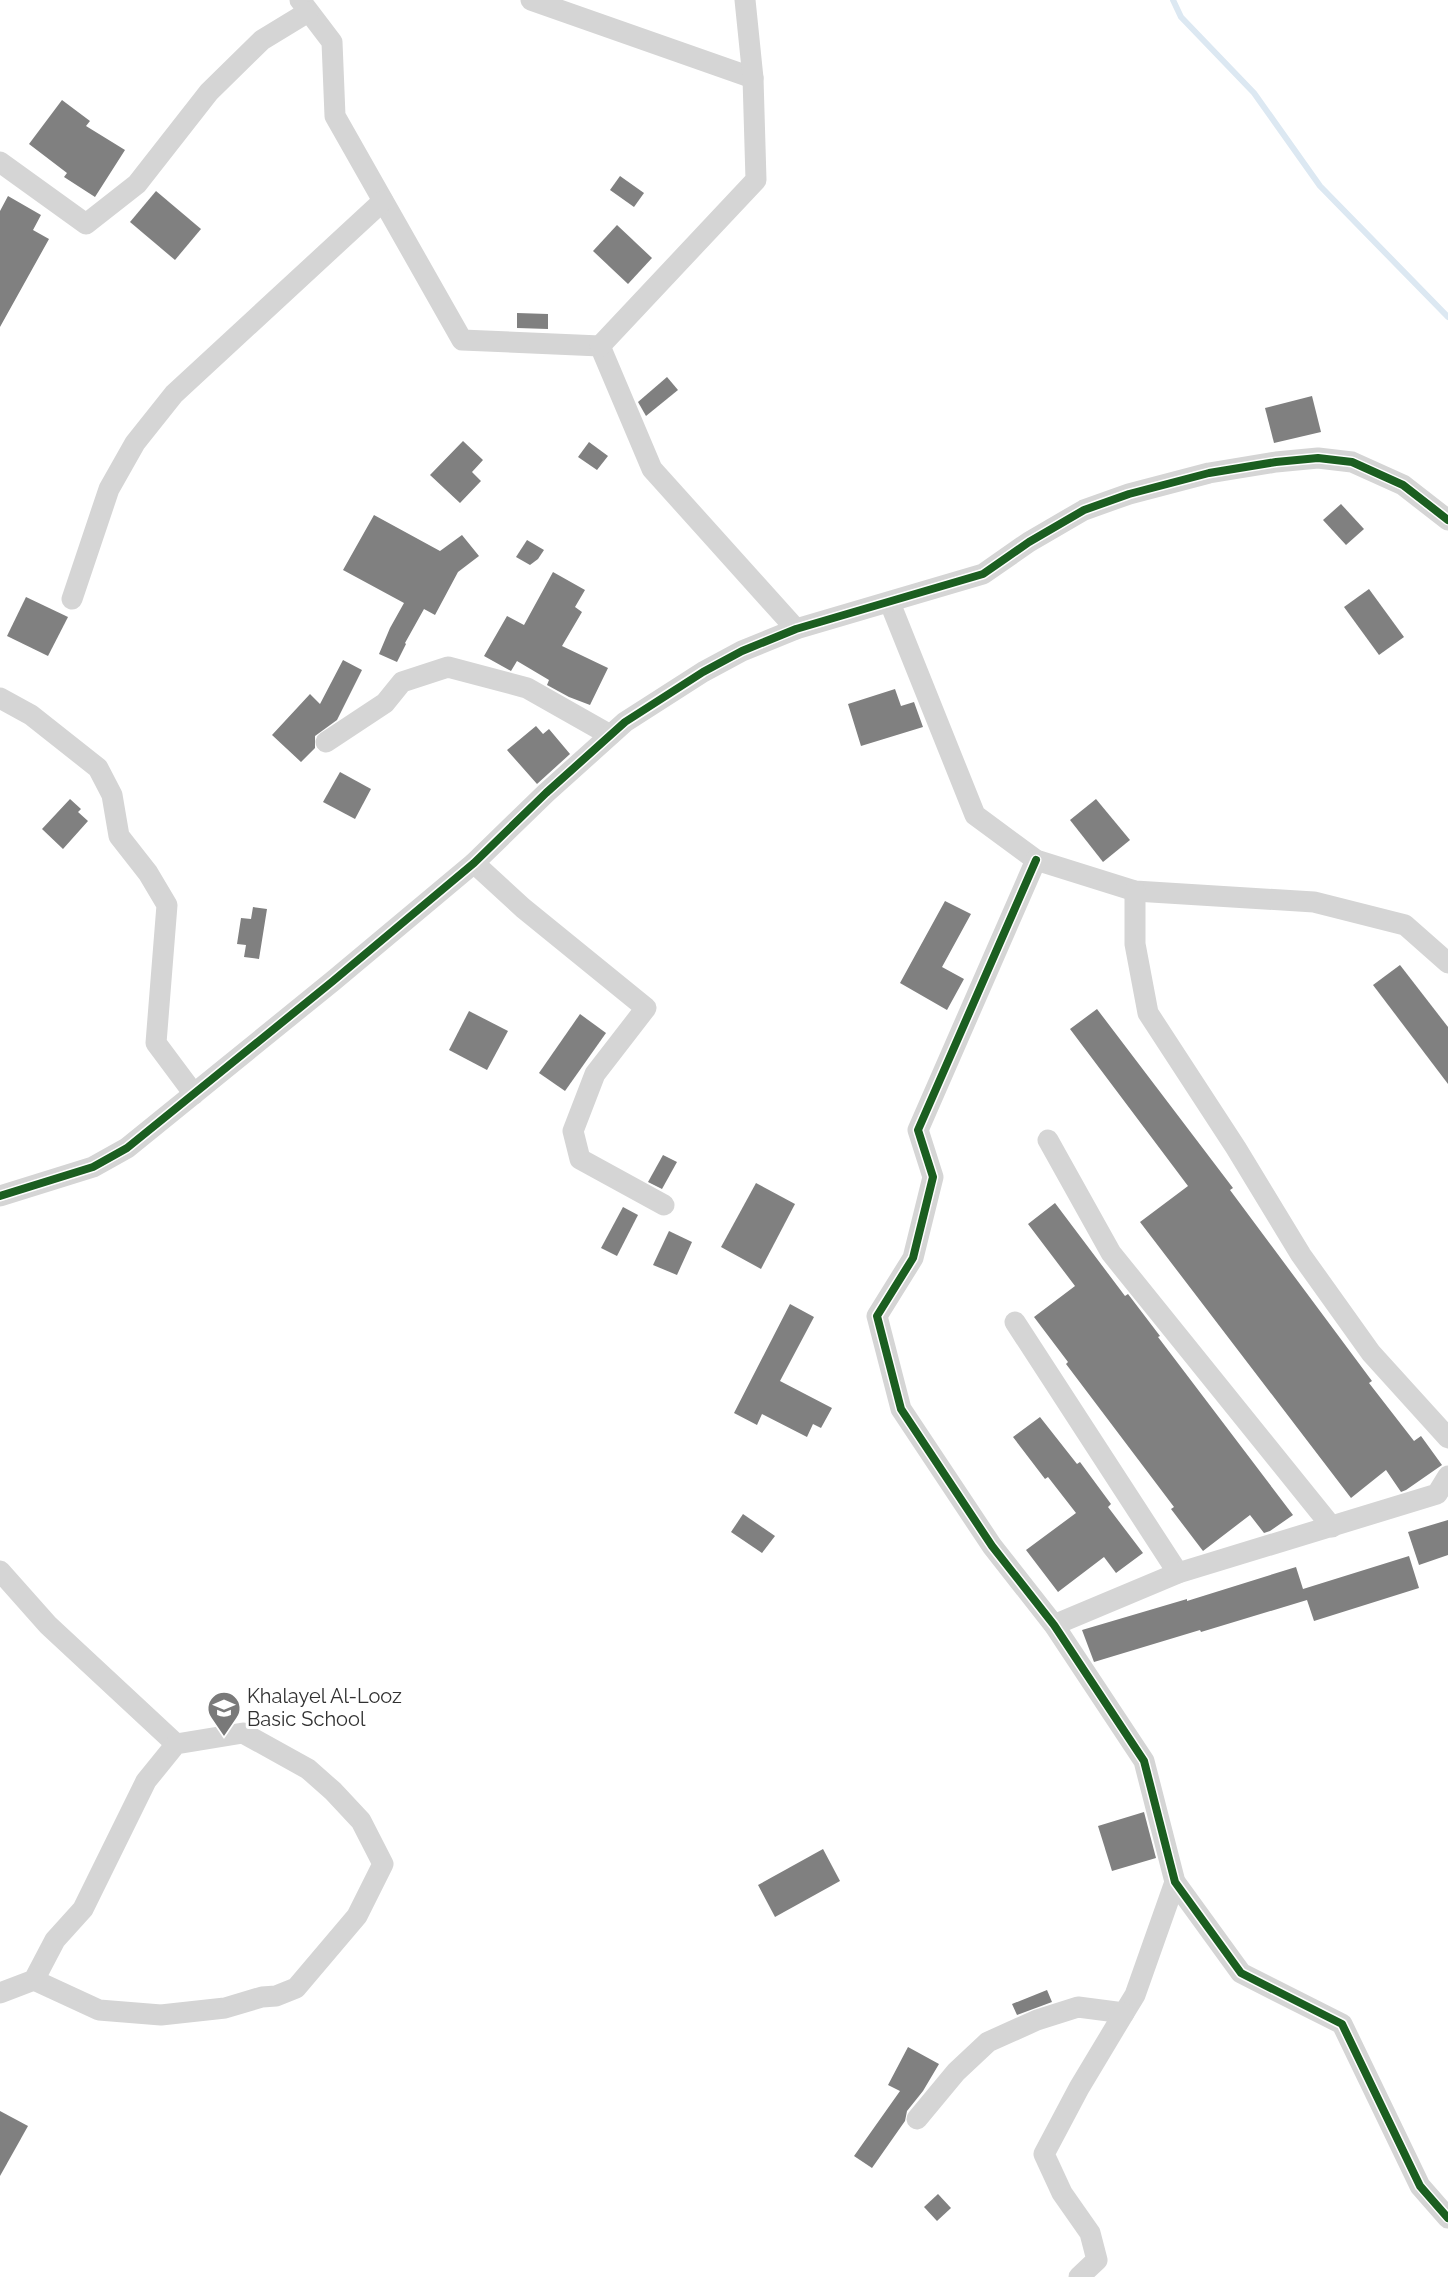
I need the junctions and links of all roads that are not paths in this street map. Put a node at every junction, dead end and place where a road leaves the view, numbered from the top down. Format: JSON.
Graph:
{"nodes":[{"id":1,"x":531,"y":0,"type":"edge"},
{"id":2,"x":745,"y":0,"type":"edge"},
{"id":3,"x":304,"y":6,"type":"edge"},
{"id":4,"x":753,"y":78,"type":"junction"},
{"id":5,"x":0,"y":162,"type":"edge"},
{"id":6,"x":382,"y":201,"type":"junction"},
{"id":7,"x":600,"y":346,"type":"junction"},
{"id":8,"x":1448,"y":520,"type":"edge"},
{"id":9,"x":72,"y":598,"type":"dead end"},
{"id":10,"x":890,"y":603,"type":"junction"},
{"id":11,"x":796,"y":629,"type":"junction"},
{"id":12,"x":0,"y":698,"type":"edge"},
{"id":13,"x":610,"y":735,"type":"junction"},
{"id":14,"x":326,"y":742,"type":"dead end"},
{"id":15,"x":1036,"y":860,"type":"junction"},
{"id":16,"x":474,"y":863,"type":"junction"},
{"id":17,"x":1135,"y":891,"type":"junction"},
{"id":18,"x":1448,"y":963,"type":"edge"},
{"id":19,"x":194,"y":1094,"type":"junction"},
{"id":20,"x":1048,"y":1140,"type":"dead end"},
{"id":21,"x":0,"y":1196,"type":"edge"},
{"id":22,"x":664,"y":1205,"type":"dead end"},
{"id":23,"x":1015,"y":1322,"type":"dead end"},
{"id":24,"x":1448,"y":1437,"type":"edge"},
{"id":25,"x":1448,"y":1476,"type":"edge"},
{"id":26,"x":1332,"y":1527,"type":"junction"},
{"id":27,"x":0,"y":1571,"type":"edge"},
{"id":28,"x":1178,"y":1573,"type":"junction"},
{"id":29,"x":1054,"y":1625,"type":"junction"},
{"id":30,"x":176,"y":1744,"type":"junction"},
{"id":31,"x":1175,"y":1882,"type":"junction"},
{"id":32,"x":34,"y":1980,"type":"junction"},
{"id":33,"x":0,"y":1993,"type":"edge"},
{"id":34,"x":1124,"y":2013,"type":"junction"},
{"id":35,"x":916,"y":2119,"type":"dead end"},
{"id":36,"x":1448,"y":2218,"type":"edge"},
{"id":37,"x":1078,"y":2277,"type":"edge"}],
"edges":[{"from":1,"to":4,"type":"street"},
{"from":2,"to":4,"type":"street"},
{"from":3,"to":5,"type":"street"},
{"from":3,"to":6,"type":"street"},
{"from":4,"to":7,"type":"street"},
{"from":6,"to":7,"type":"street"},
{"from":6,"to":9,"type":"street"},
{"from":7,"to":11,"type":"street"},
{"from":8,"to":10,"type":"street"},
{"from":10,"to":11,"type":"street"},
{"from":10,"to":15,"type":"street"},
{"from":11,"to":13,"type":"street"},
{"from":12,"to":19,"type":"street"},
{"from":13,"to":14,"type":"street"},
{"from":13,"to":16,"type":"street"},
{"from":15,"to":17,"type":"street"},
{"from":15,"to":29,"type":"street"},
{"from":16,"to":19,"type":"street"},
{"from":16,"to":22,"type":"street"},
{"from":17,"to":18,"type":"street"},
{"from":17,"to":24,"type":"street"},
{"from":19,"to":21,"type":"street"},
{"from":20,"to":26,"type":"street"},
{"from":23,"to":28,"type":"street"},
{"from":25,"to":26,"type":"street"},
{"from":26,"to":28,"type":"street"},
{"from":27,"to":30,"type":"street"},
{"from":28,"to":29,"type":"street"},
{"from":29,"to":31,"type":"street"},
{"from":30,"to":32,"type":"street"},
{"from":30,"to":32,"type":"street"},
{"from":31,"to":34,"type":"street"},
{"from":31,"to":36,"type":"street"},
{"from":32,"to":33,"type":"street"},
{"from":34,"to":35,"type":"street"},
{"from":34,"to":37,"type":"street"}]}
